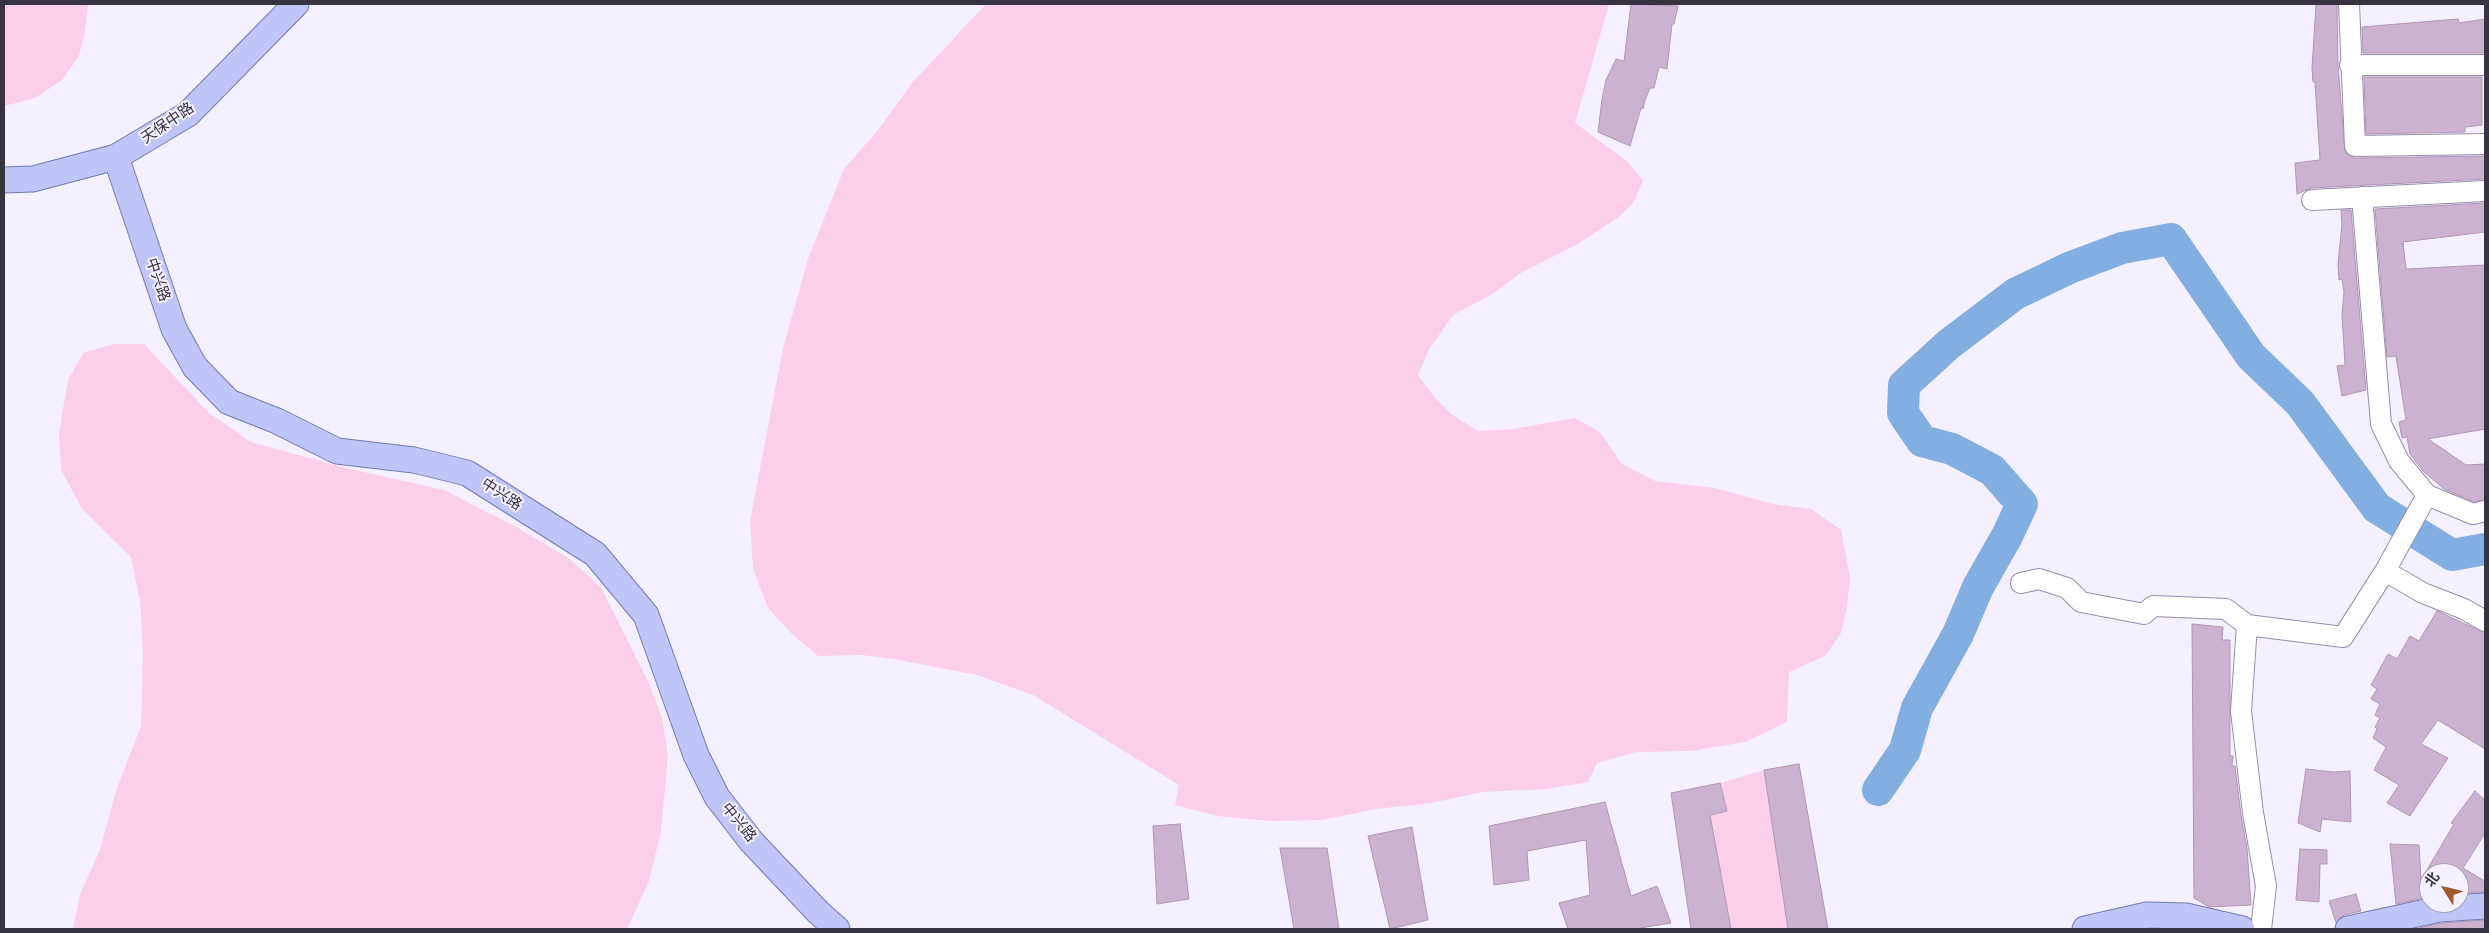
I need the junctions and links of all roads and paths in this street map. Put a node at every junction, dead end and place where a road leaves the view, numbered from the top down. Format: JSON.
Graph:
{"nodes":[{"id":1,"x":296,"y":4,"type":"edge"},
{"id":2,"x":2349,"y":4,"type":"edge"},
{"id":3,"x":2350,"y":65,"type":"junction"},
{"id":4,"x":2485,"y":65,"type":"edge"},
{"id":5,"x":2485,"y":144,"type":"edge"},
{"id":6,"x":116,"y":157,"type":"junction"},
{"id":7,"x":4,"y":180,"type":"edge"},
{"id":8,"x":2485,"y":191,"type":"edge"},
{"id":9,"x":2362,"y":197,"type":"junction"},
{"id":10,"x":2312,"y":200,"type":"dead end"},
{"id":11,"x":2427,"y":495,"type":"junction"},
{"id":12,"x":2485,"y":511,"type":"edge"},
{"id":13,"x":2385,"y":572,"type":"junction"},
{"id":14,"x":2020,"y":583,"type":"dead end"},
{"id":15,"x":2485,"y":621,"type":"edge"},
{"id":16,"x":2247,"y":625,"type":"junction"},
{"id":17,"x":2485,"y":906,"type":"edge"},
{"id":18,"x":837,"y":929,"type":"edge"},
{"id":19,"x":2086,"y":929,"type":"edge"},
{"id":20,"x":2242,"y":929,"type":"edge"},
{"id":21,"x":2261,"y":929,"type":"edge"},
{"id":22,"x":2348,"y":929,"type":"edge"}],
"edges":[{"from":1,"to":6,"type":"main road","name":"天保中路"},
{"from":2,"to":3,"type":"street"},
{"from":3,"to":4,"type":"street"},
{"from":3,"to":5,"type":"street"},
{"from":6,"to":7,"type":"main road","name":"天保中路"},
{"from":6,"to":18,"type":"main road","name":"中兴路"},
{"from":8,"to":9,"type":"street"},
{"from":9,"to":10,"type":"street"},
{"from":9,"to":11,"type":"street"},
{"from":11,"to":12,"type":"street"},
{"from":11,"to":13,"type":"street"},
{"from":13,"to":15,"type":"street"},
{"from":13,"to":16,"type":"street"},
{"from":14,"to":16,"type":"street"},
{"from":16,"to":21,"type":"street"},
{"from":17,"to":22,"type":"main road"},
{"from":19,"to":20,"type":"main road"}]}
